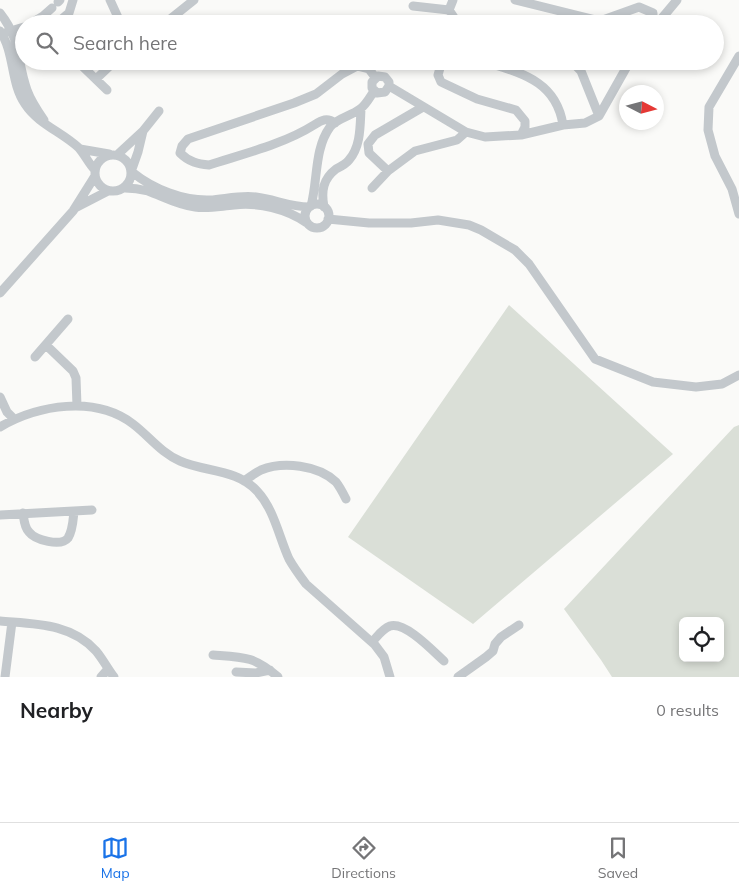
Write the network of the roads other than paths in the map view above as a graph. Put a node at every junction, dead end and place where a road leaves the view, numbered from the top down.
1 (73, 0) edge
2 (110, 0) edge
3 (194, 0) edge
4 (453, 0) edge
5 (515, 0) edge
6 (677, 0) edge
7 (57, 3) edge
8 (413, 6) dead end
9 (449, 10) junction
10 (0, 13) edge
11 (44, 15) edge
12 (67, 15) edge
13 (117, 15) edge
14 (175, 15) edge
15 (452, 15) edge
16 (576, 15) edge
17 (617, 15) edge
18 (653, 15) edge
19 (664, 15) edge
20 (12, 30) junction
21 (15, 30) edge
22 (1, 32) edge
23 (15, 34) edge
24 (15, 42) edge
25 (6, 44) junction
26 (739, 56) edge
27 (24, 70) edge
28 (85, 70) edge
29 (106, 70) edge
30 (350, 70) edge
31 (369, 70) edge
32 (439, 70) edge
33 (509, 70) edge
34 (579, 70) edge
35 (625, 70) edge
36 (375, 77) junction
37 (96, 80) junction
38 (389, 86) junction
39 (107, 90) dead end
40 (374, 91) junction
41 (423, 106) junction
42 (361, 109) junction
43 (159, 111) dead end
44 (599, 116) junction
45 (334, 123) junction
46 (563, 124) junction
47 (48, 125) junction
48 (144, 131) junction
49 (466, 132) junction
50 (520, 135) junction
51 (80, 149) junction
52 (114, 155) junction
53 (132, 170) junction
54 (388, 171) junction
55 (95, 173) junction
56 (125, 188) junction
57 (372, 188) dead end
58 (108, 191) junction
59 (310, 206) junction
60 (324, 207) junction
61 (73, 210) junction
62 (739, 214) edge
63 (328, 219) junction
64 (307, 223) junction
65 (0, 293) edge
66 (68, 319) dead end
67 (46, 345) junction
68 (35, 357) dead end
69 (739, 375) edge
70 (0, 398) edge
71 (77, 406) junction
72 (14, 419) junction
73 (0, 427) edge
74 (244, 480) junction
75 (346, 499) dead end
76 (92, 510) dead end
77 (74, 511) junction
78 (22, 513) junction
79 (0, 515) edge
80 (0, 621) edge
81 (12, 622) junction
82 (519, 625) dead end
83 (372, 642) junction
84 (213, 655) dead end
85 (243, 657) junction
86 (444, 661) dead end
87 (270, 670) junction
88 (111, 673) edge
89 (235, 674) edge
90 (4, 677) edge
91 (101, 677) edge
92 (278, 677) edge
93 (390, 677) edge
94 (458, 677) edge

1 - 12 street
2 - 13 street
3 - 14 street
4 - 9 street
5 - 16 street
6 - 19 street
7 - 11 street
8 - 9 street
9 - 15 street
10 - 20 street
17 - 18 street
20 - 21 street
20 - 22 street
20 - 23 street
22 - 25 street
24 - 25 street
25 - 47 street
26 - 62 street
27 - 47 street
28 - 37 street
29 - 37 street
30 - 45 street
31 - 36 street
32 - 50 street
33 - 46 street
34 - 44 street
35 - 44 street
36 - 38 street
36 - 40 street
37 - 39 street
38 - 40 street
38 - 41 street
40 - 42 street
41 - 49 street
41 - 54 street
42 - 45 street
42 - 60 street
43 - 48 street
44 - 46 street
45 - 59 street
46 - 50 street
47 - 51 street
48 - 52 street
48 - 53 street
49 - 50 street
49 - 54 street
51 - 52 street
51 - 55 street
52 - 53 street
52 - 55 street
53 - 56 street
53 - 59 street
54 - 57 street
55 - 58 street
55 - 61 street
56 - 58 street
56 - 64 street
58 - 61 street
59 - 60 street
59 - 64 street
60 - 63 street
61 - 65 street
63 - 64 street
63 - 69 street
66 - 67 street
67 - 68 street
67 - 71 street
70 - 72 street
71 - 72 street
71 - 74 street
72 - 73 street
74 - 75 street
74 - 83 street
76 - 77 street
77 - 78 street
77 - 78 street
78 - 79 street
80 - 81 street
81 - 88 street
81 - 90 street
82 - 94 street
83 - 86 street
83 - 93 street
84 - 85 street
85 - 87 street
85 - 89 street
87 - 89 street
87 - 92 street
88 - 91 street

